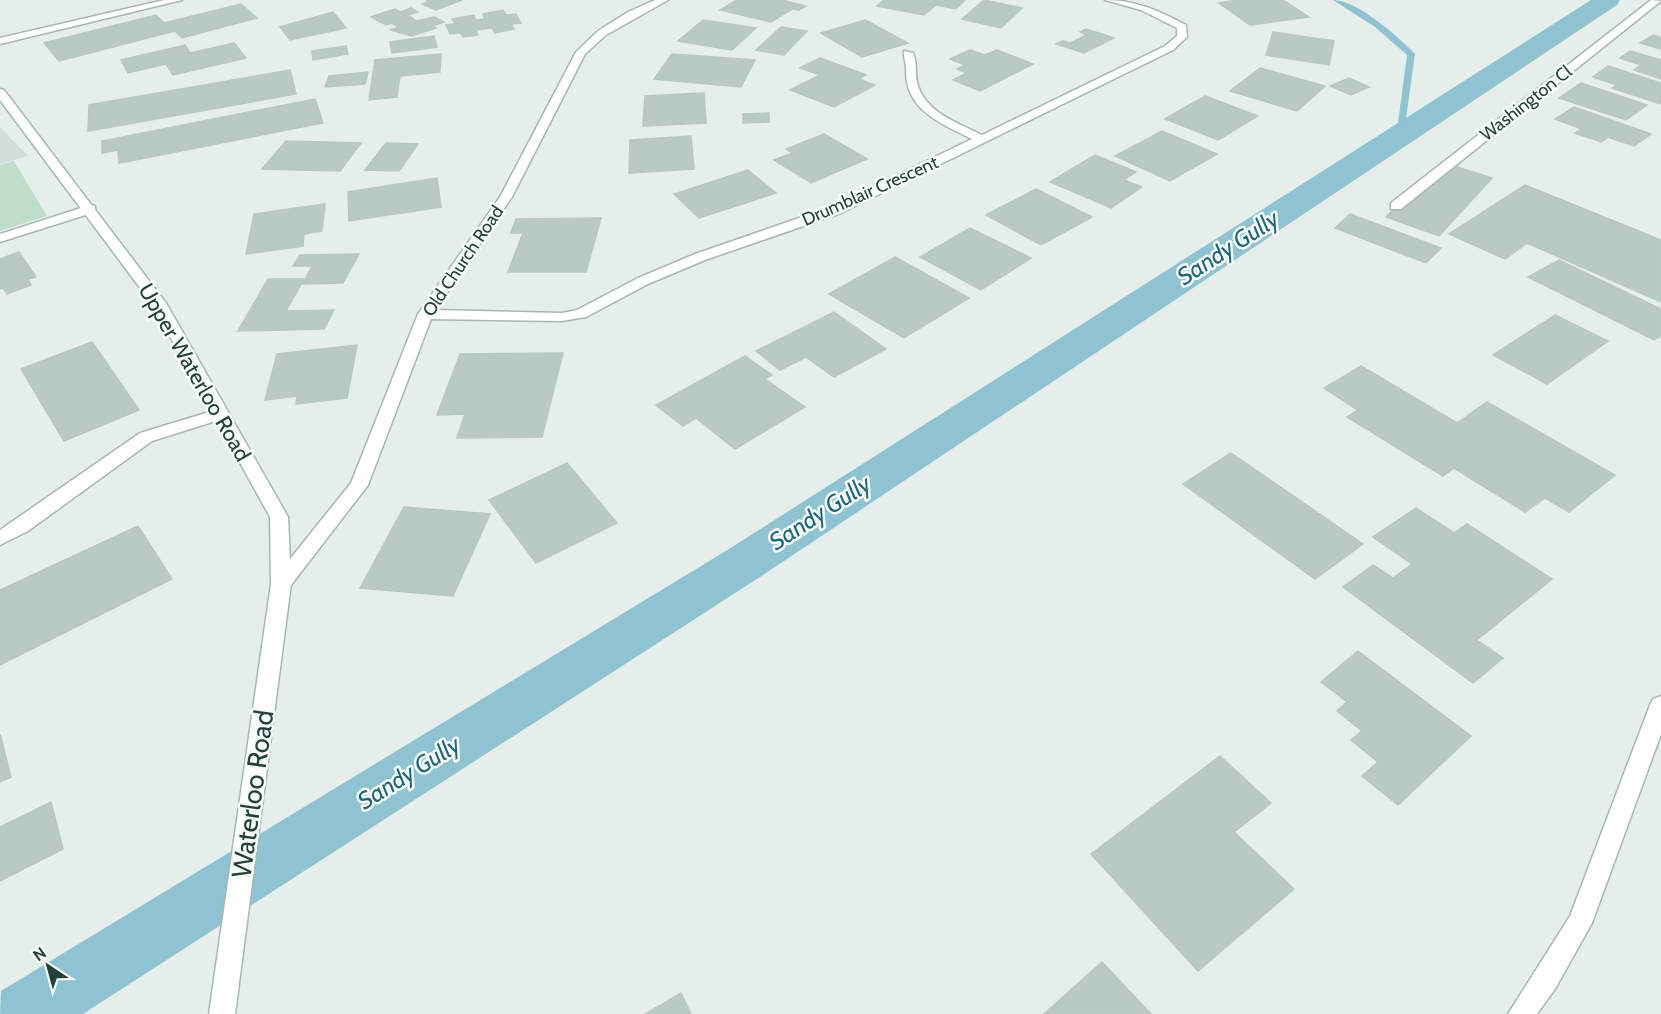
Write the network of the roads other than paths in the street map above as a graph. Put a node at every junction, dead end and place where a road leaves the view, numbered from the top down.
1 (177, 0) edge
2 (663, 0) edge
3 (1110, 0) edge
4 (1657, 0) edge
5 (0, 41) edge
6 (908, 53) dead end
7 (0, 92) edge
8 (984, 140) junction
9 (1396, 206) dead end
10 (90, 209) junction
11 (0, 238) edge
12 (424, 314) junction
13 (219, 414) junction
14 (0, 538) edge
15 (281, 584) junction
16 (1661, 705) edge
17 (223, 1009) edge
18 (1521, 1014) edge

1 - 5 street
2 - 12 street, Old Church Road
3 - 8 street, Drumblair Crescent
4 - 9 street, Washington Cl
6 - 8 street
7 - 10 street, Upper Waterloo Road
8 - 12 street, Drumblair Crescent
10 - 11 street
10 - 13 street, Upper Waterloo Road
12 - 15 street, Old Church Road
13 - 14 street
13 - 15 street, Upper Waterloo Road
15 - 17 street, Waterloo Road
16 - 18 street

